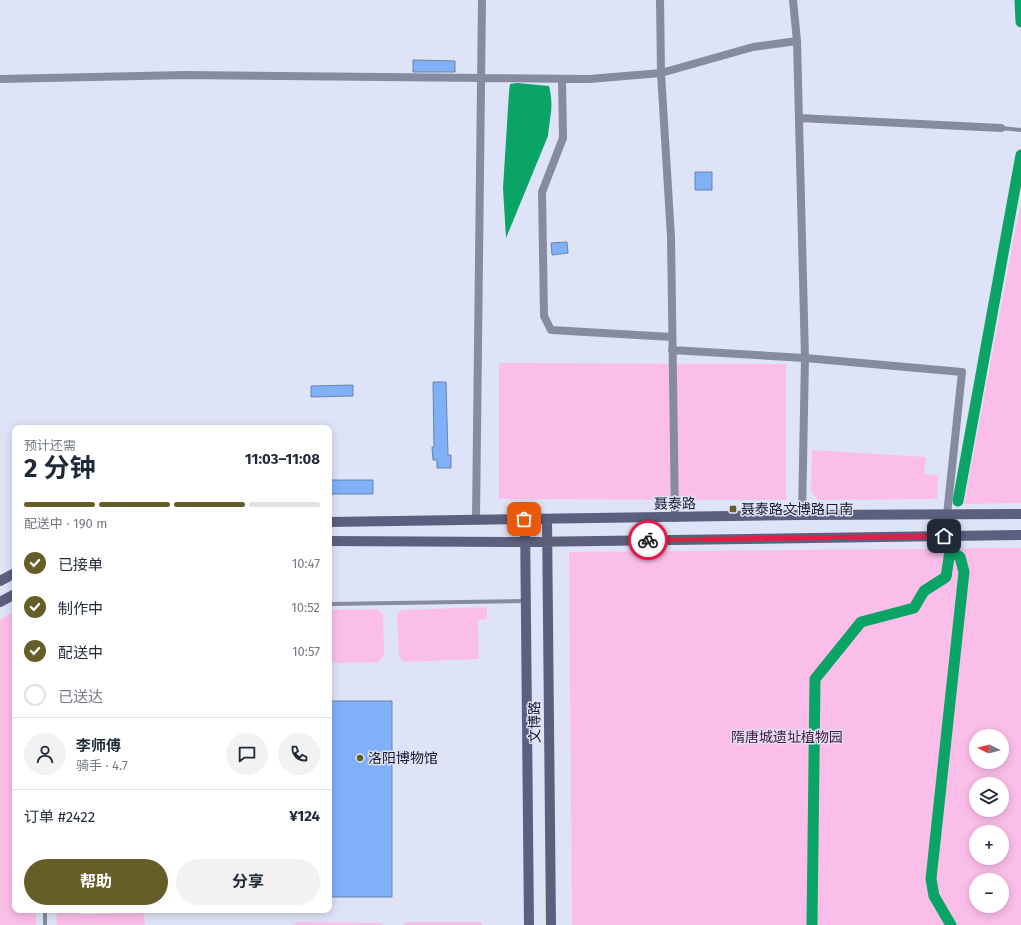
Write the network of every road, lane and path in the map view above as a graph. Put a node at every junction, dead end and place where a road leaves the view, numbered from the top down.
1 (482, 0) edge
2 (660, 0) edge
3 (793, 0) edge
4 (798, 40) junction
5 (661, 73) junction
6 (0, 79) edge
7 (481, 79) junction
8 (562, 79) junction
9 (799, 118) junction
10 (1001, 128) joint
11 (1021, 130) edge
12 (672, 337) junction
13 (672, 350) junction
14 (805, 358) junction
15 (1021, 514) edge
16 (802, 515) junction
17 (946, 515) junction
18 (674, 518) junction
19 (476, 519) junction
20 (524, 519) junction
21 (547, 519) junction
22 (332, 522) edge
23 (1021, 535) edge
24 (332, 541) edge
25 (525, 542) junction
26 (547, 542) junction
27 (12, 575) edge
28 (0, 581) edge
29 (12, 596) edge
30 (525, 601) junction
31 (0, 602) edge
32 (332, 604) edge
33 (45, 913) edge
34 (45, 925) edge
35 (529, 925) edge
36 (551, 925) edge

1 - 7 street
2 - 5 street
3 - 4 street
4 - 5 street
4 - 9 street
5 - 8 street
5 - 12 street
6 - 7 street
7 - 8 street
7 - 19 street
8 - 12 street
9 - 10 street
9 - 14 street
10 - 11 lane
12 - 13 street
13 - 14 street
13 - 18 street
14 - 16 street
14 - 17 street
15 - 17 main road, 聂泰路
16 - 17 main road, 聂泰路
16 - 18 main road, 聂泰路
18 - 21 main road, 聂泰路
19 - 20 main road, 聂泰路
19 - 22 main road, 聂泰路
20 - 21 main road, 聂泰路
20 - 25 main road, 文博路
21 - 26 main road, 文博路
23 - 26 main road
24 - 25 main road
25 - 26 main road
25 - 30 main road, 文博路
26 - 36 main road, 文博路
27 - 28 main road
29 - 31 main road
30 - 32 lane
30 - 35 main road, 文博路
33 - 34 lane

